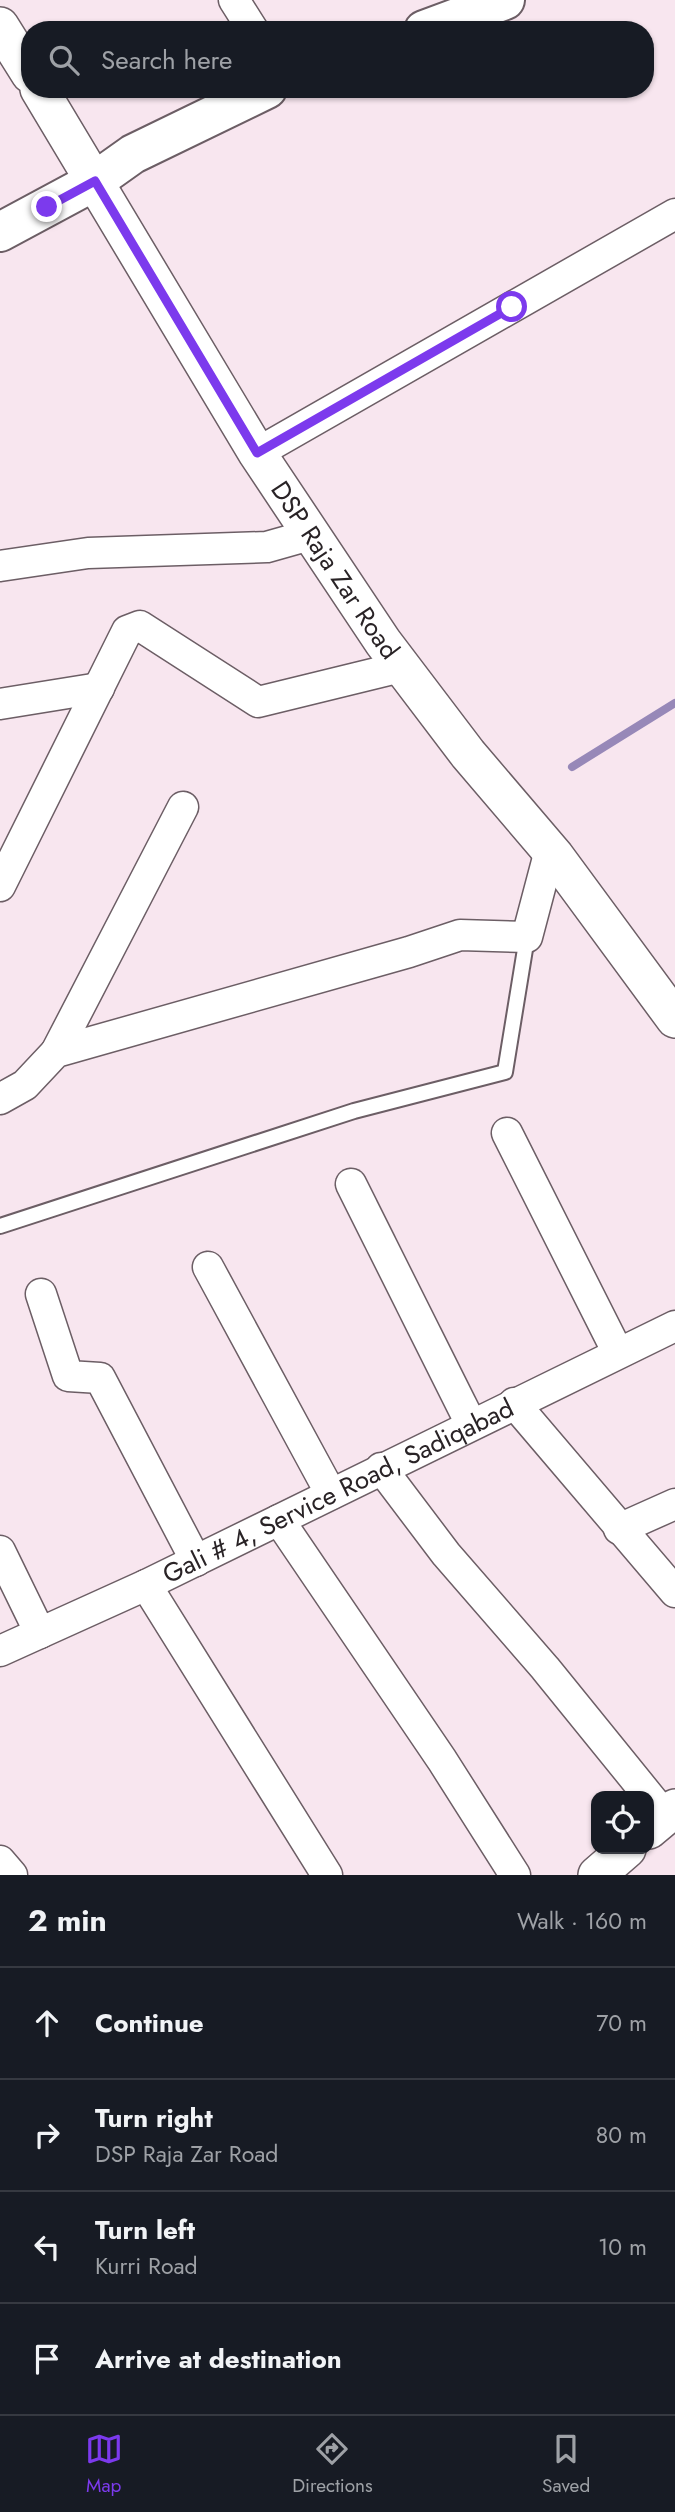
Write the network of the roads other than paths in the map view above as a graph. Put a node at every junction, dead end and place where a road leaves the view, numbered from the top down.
1 (234, 0) edge
2 (505, 0) edge
3 (247, 21) edge
4 (448, 21) edge
5 (0, 26) edge
6 (21, 60) edge
7 (44, 98) edge
8 (248, 98) edge
9 (95, 181) junction
10 (675, 214) edge
11 (0, 232) edge
12 (257, 453) junction
13 (313, 534) junction
14 (0, 566) edge
15 (401, 667) junction
16 (99, 688) junction
17 (0, 704) edge
18 (183, 807) dead end
19 (550, 850) junction
20 (0, 886) edge
21 (527, 937) junction
22 (672, 1010) edge
23 (56, 1052) junction
24 (0, 1099) edge
25 (507, 1133) dead end
26 (351, 1184) dead end
27 (0, 1226) edge
28 (208, 1267) dead end
29 (41, 1294) dead end
30 (675, 1326) edge
31 (618, 1353) junction
32 (514, 1403) junction
33 (471, 1424) junction
34 (381, 1468) junction
35 (331, 1494) junction
36 (675, 1504) edge
37 (279, 1520) junction
38 (619, 1529) junction
39 (0, 1550) edge
40 (196, 1561) junction
41 (146, 1585) junction
42 (675, 1592) edge
43 (40, 1633) junction
44 (0, 1651) edge
45 (663, 1818) edge
46 (0, 1861) edge
47 (12, 1875) edge
48 (327, 1875) edge
49 (515, 1875) edge

1 - 3 street
2 - 4 main road
5 - 6 street
7 - 9 street, DSP Raja Zar Road
8 - 9 main road
9 - 11 main road
9 - 12 street, DSP Raja Zar Road
10 - 12 street
12 - 13 street, DSP Raja Zar Road
13 - 14 street
13 - 15 street, DSP Raja Zar Road
15 - 16 street
15 - 19 street, DSP Raja Zar Road
16 - 17 street
16 - 20 street
18 - 23 street
19 - 21 street
19 - 22 street, DSP Raja Zar Road
21 - 23 street
21 - 27 lane
23 - 24 street
25 - 31 street
26 - 33 street
28 - 35 street
29 - 40 street
30 - 31 street, Gali # 4, Service Road, Sadiqabad
31 - 32 street, Gali # 4, Service Road, Sadiqabad
32 - 33 street, Gali # 4, Service Road, Sadiqabad
32 - 38 street
33 - 34 street, Gali # 4, Service Road, Sadiqabad
34 - 35 street, Gali # 4, Service Road, Sadiqabad
34 - 45 street
35 - 37 street, Gali # 4, Service Road, Sadiqabad
36 - 38 street
37 - 40 street, Gali # 4, Service Road, Sadiqabad
37 - 49 street
38 - 42 street
39 - 43 street
40 - 41 street, Gali # 4, Service Road, Sadiqabad
41 - 43 street, Gali # 4, Service Road, Sadiqabad
41 - 48 street
43 - 44 street, Gali # 4, Service Road, Sadiqabad
46 - 47 street

